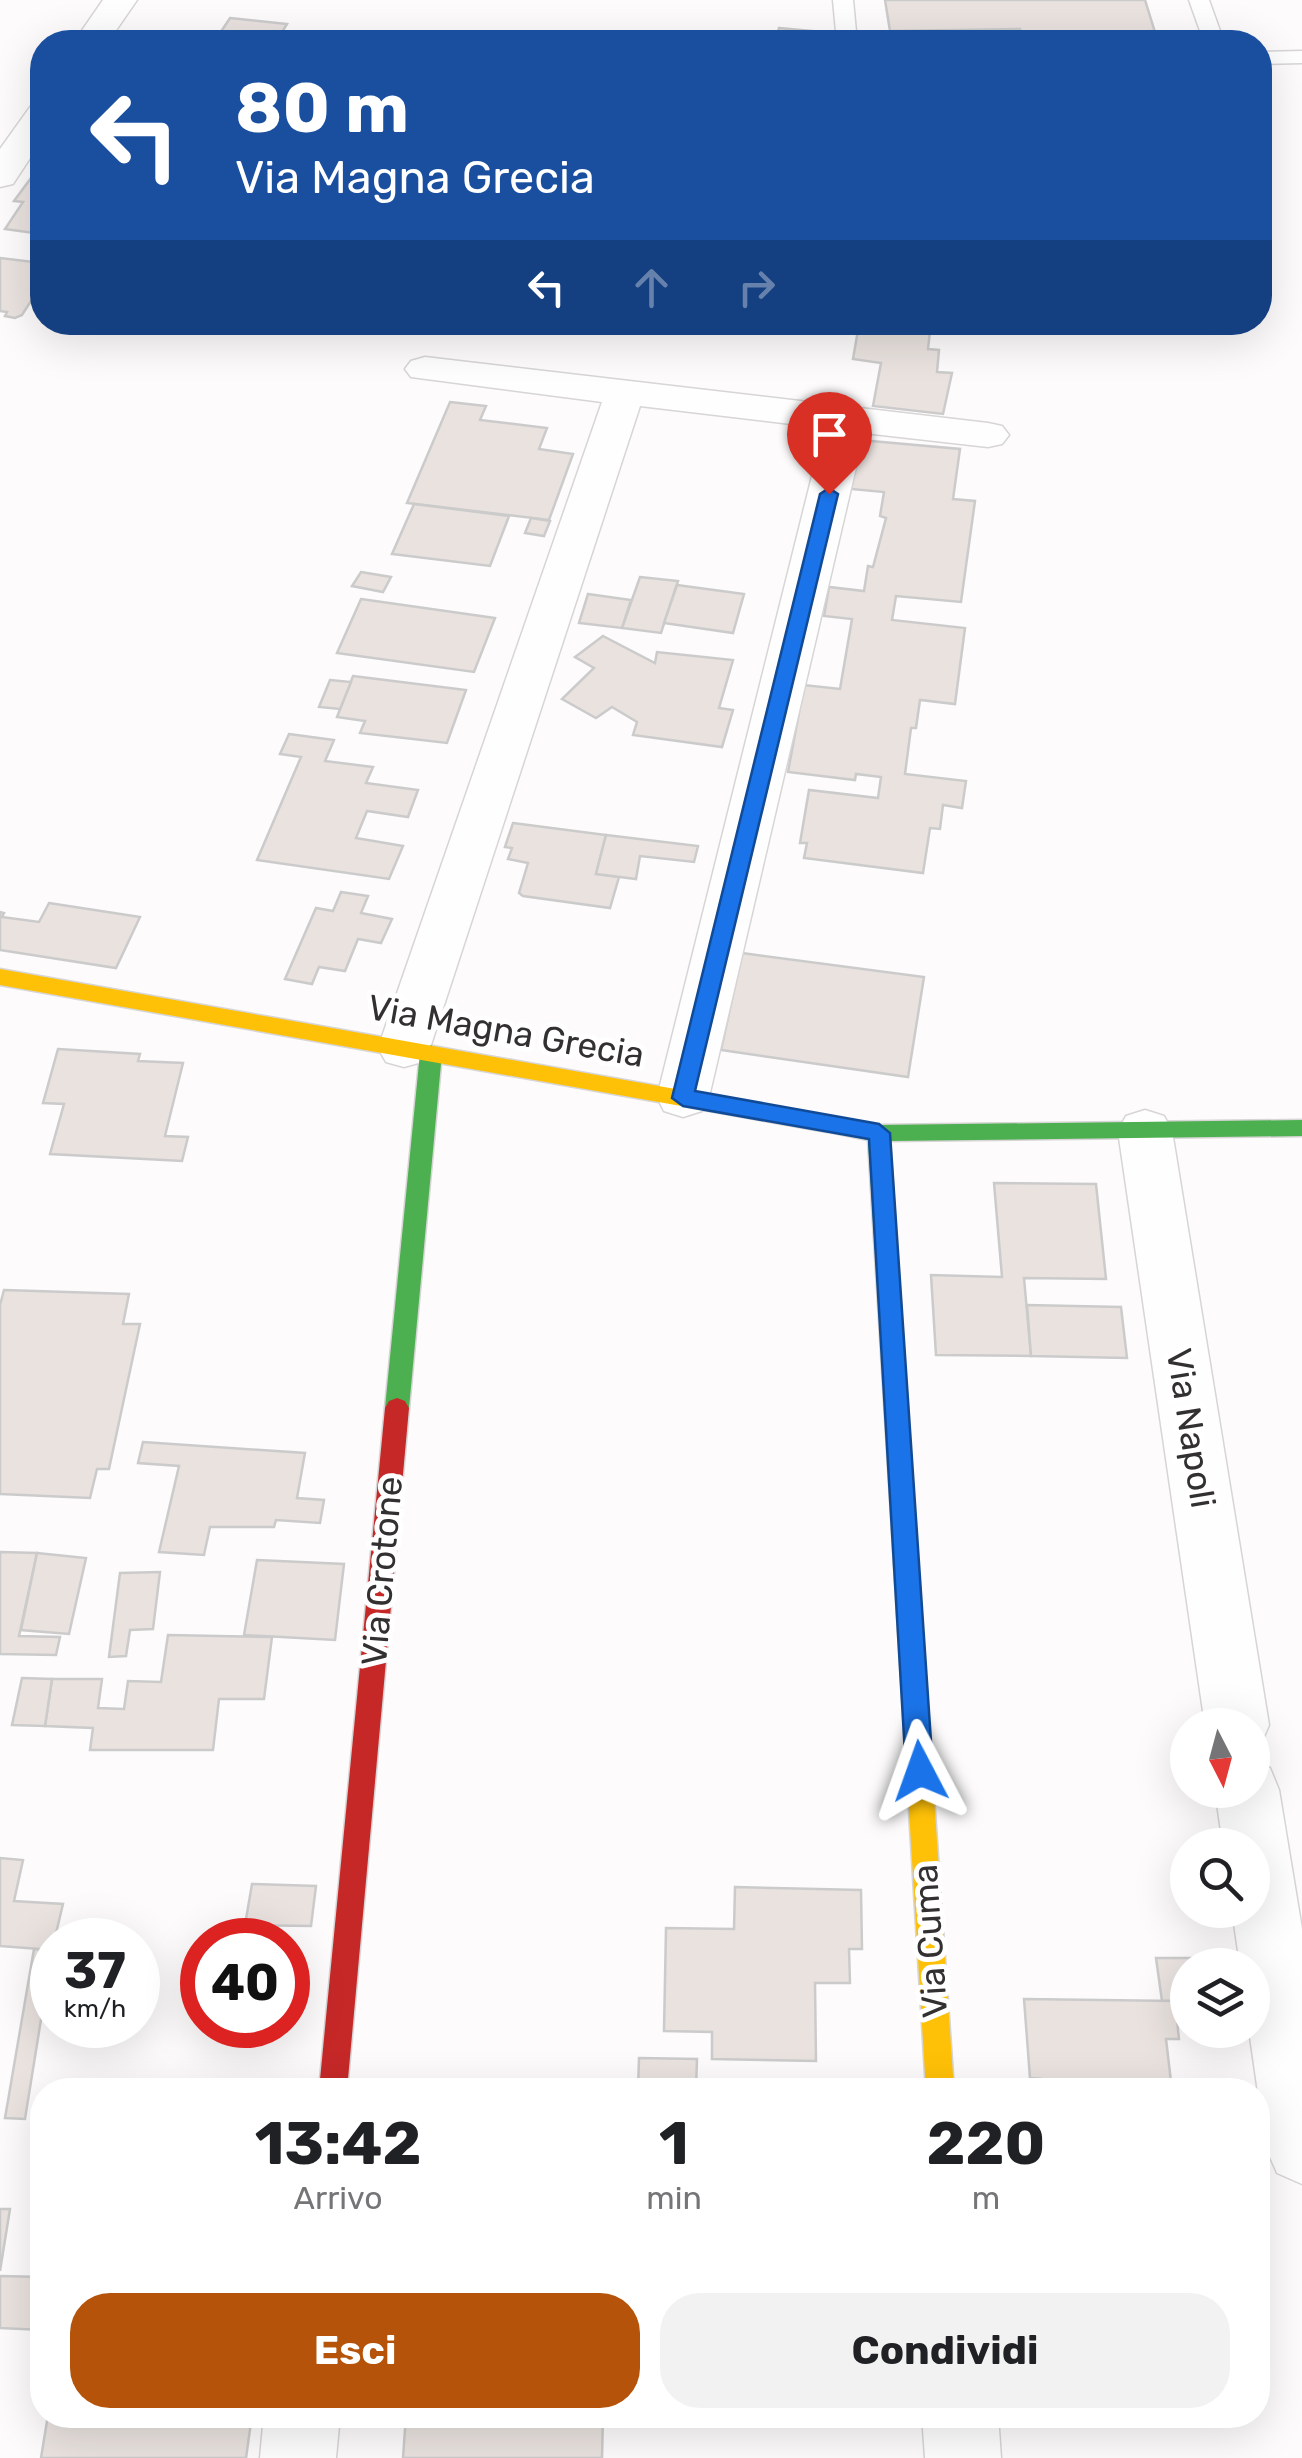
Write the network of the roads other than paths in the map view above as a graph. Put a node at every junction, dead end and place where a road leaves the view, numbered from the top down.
1 (120, 0) edge
2 (843, 0) edge
3 (1199, 0) edge
4 (99, 30) edge
5 (846, 30) edge
6 (1210, 30) edge
7 (1302, 57) edge
8 (1272, 58) edge
9 (30, 132) edge
10 (0, 176) edge
11 (425, 369) dead end
12 (625, 392) junction
13 (847, 418) junction
14 (988, 434) dead end
15 (2, 984) edge
16 (418, 1050) junction
17 (683, 1098) junction
18 (1302, 1128) edge
19 (1145, 1131) junction
20 (879, 1133) junction
21 (1234, 1708) edge
22 (1250, 1808) edge
23 (333, 2078) edge
24 (939, 2078) edge
25 (1302, 2148) edge
26 (301, 2428) edge
27 (961, 2428) edge
28 (298, 2458) edge
29 (963, 2458) edge

1 - 4 street
2 - 5 lane
3 - 6 lane
7 - 8 lane
9 - 10 street
11 - 12 street
12 - 13 street
12 - 16 street
13 - 14 street
13 - 17 street
15 - 16 street, Via Magna Grecia
16 - 17 street, Via Magna Grecia
16 - 23 street, Via Crotone
17 - 20 street, Via Magna Grecia
18 - 19 street, Via Magna Grecia
19 - 20 street, Via Magna Grecia
19 - 21 street, Via Napoli
20 - 24 street, Via Cuma
22 - 25 street
26 - 28 street
27 - 29 street

